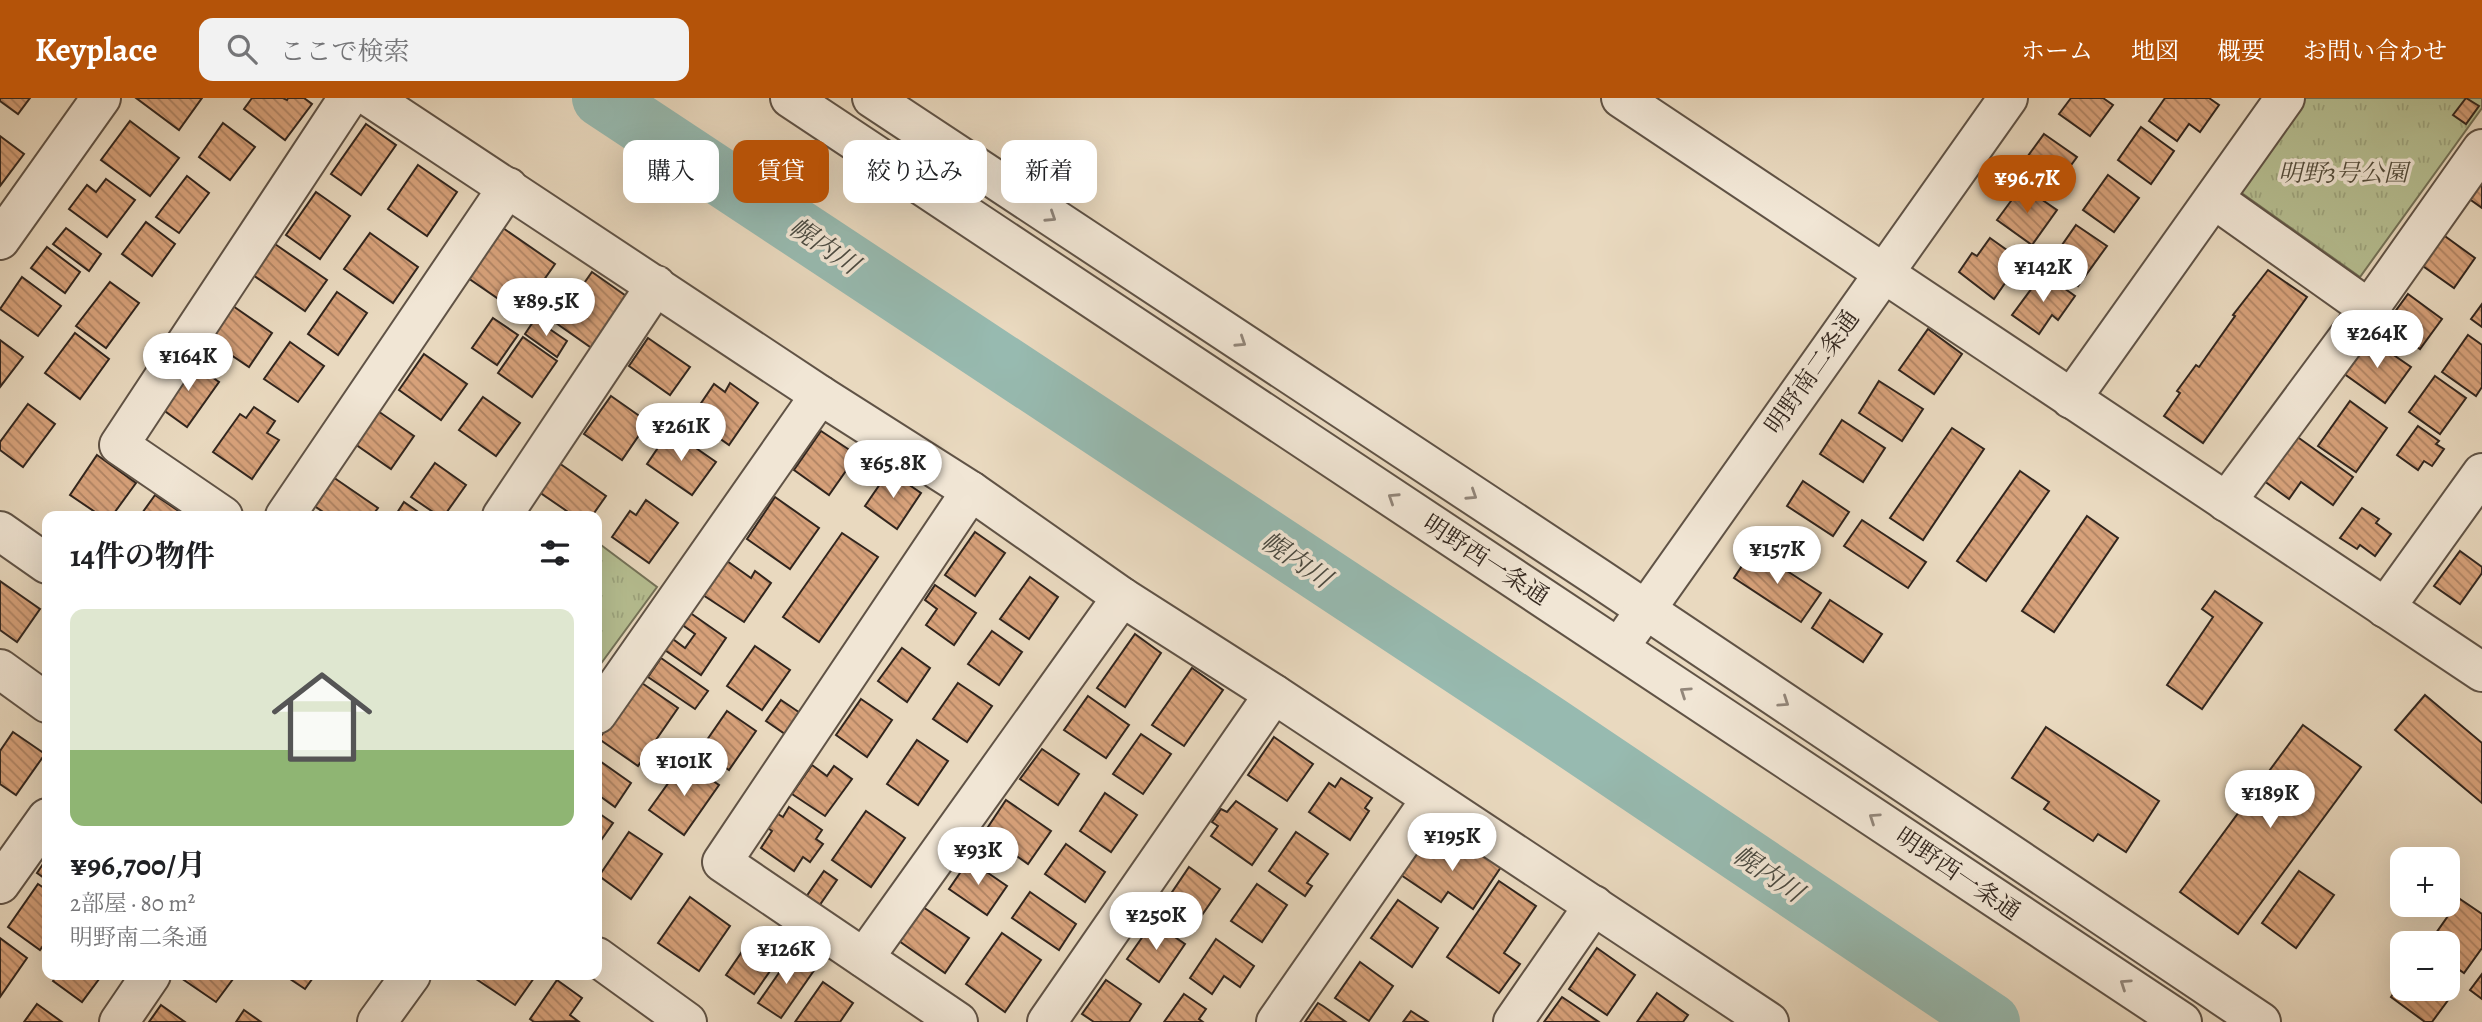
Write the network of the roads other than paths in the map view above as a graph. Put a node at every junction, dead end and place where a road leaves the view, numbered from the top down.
1 (101, 98) edge
2 (348, 98) edge
3 (371, 98) edge
4 (790, 98) edge
5 (872, 98) edge
6 (2008, 98) edge
7 (2285, 98) edge
8 (1625, 99) edge
9 (2482, 149) edge
10 (508, 187) junction
11 (2214, 200) junction
12 (0, 240) edge
13 (1883, 272) junction
14 (656, 285) junction
15 (2369, 309) junction
16 (820, 395) junction
17 (2071, 398) junction
18 (2482, 473) edge
19 (971, 491) junction
20 (2227, 502) junction
21 (216, 511) edge
22 (288, 511) edge
23 (505, 511) edge
24 (0, 531) edge
25 (42, 560) edge
26 (1122, 597) junction
27 (2385, 608) junction
28 (1645, 610) junction
29 (1618, 648) junction
30 (0, 668) edge
31 (2482, 672) edge
32 (1274, 694) junction
33 (42, 699) edge
34 (602, 707) edge
35 (1431, 799) junction
36 (42, 825) edge
37 (0, 884) edge
38 (1594, 905) junction
39 (864, 958) junction
40 (602, 961) edge
41 (148, 980) edge
42 (407, 980) edge
43 (1758, 1019) edge
44 (119, 1022) edge
45 (377, 1022) edge
46 (688, 1022) edge
47 (958, 1022) edge
48 (1047, 1022) edge
49 (1276, 1022) edge
50 (1513, 1022) edge
51 (2182, 1022) edge
52 (2261, 1022) edge

1 - 12 street
2 - 21 street
3 - 10 street
29 -> 4 street, 明野西一条通
5 -> 28 street, 明野西一条通
6 - 13 street, 明野南二条通
7 - 11 street
8 - 13 street
9 - 15 street
10 - 14 street
10 - 22 street
11 - 15 street
11 - 17 street
13 - 17 street
13 - 28 street, 明野南二条通
14 - 16 street
14 - 23 street
15 - 20 street
16 - 19 street
16 - 34 street
17 - 20 street
18 - 27 street
19 - 26 street
19 - 39 street
20 - 27 street
24 - 25 street
26 - 32 street
26 - 39 street
27 - 31 street
28 - 29 street, 明野南二条通
28 -> 52 street, 明野西一条通
51 -> 29 street, 明野西一条通
30 - 33 street
32 - 35 street
32 - 48 street
35 - 38 street
35 - 49 street
36 - 37 street
38 - 43 street
38 - 50 street
39 - 47 street
40 - 46 street
41 - 44 street
42 - 45 street

